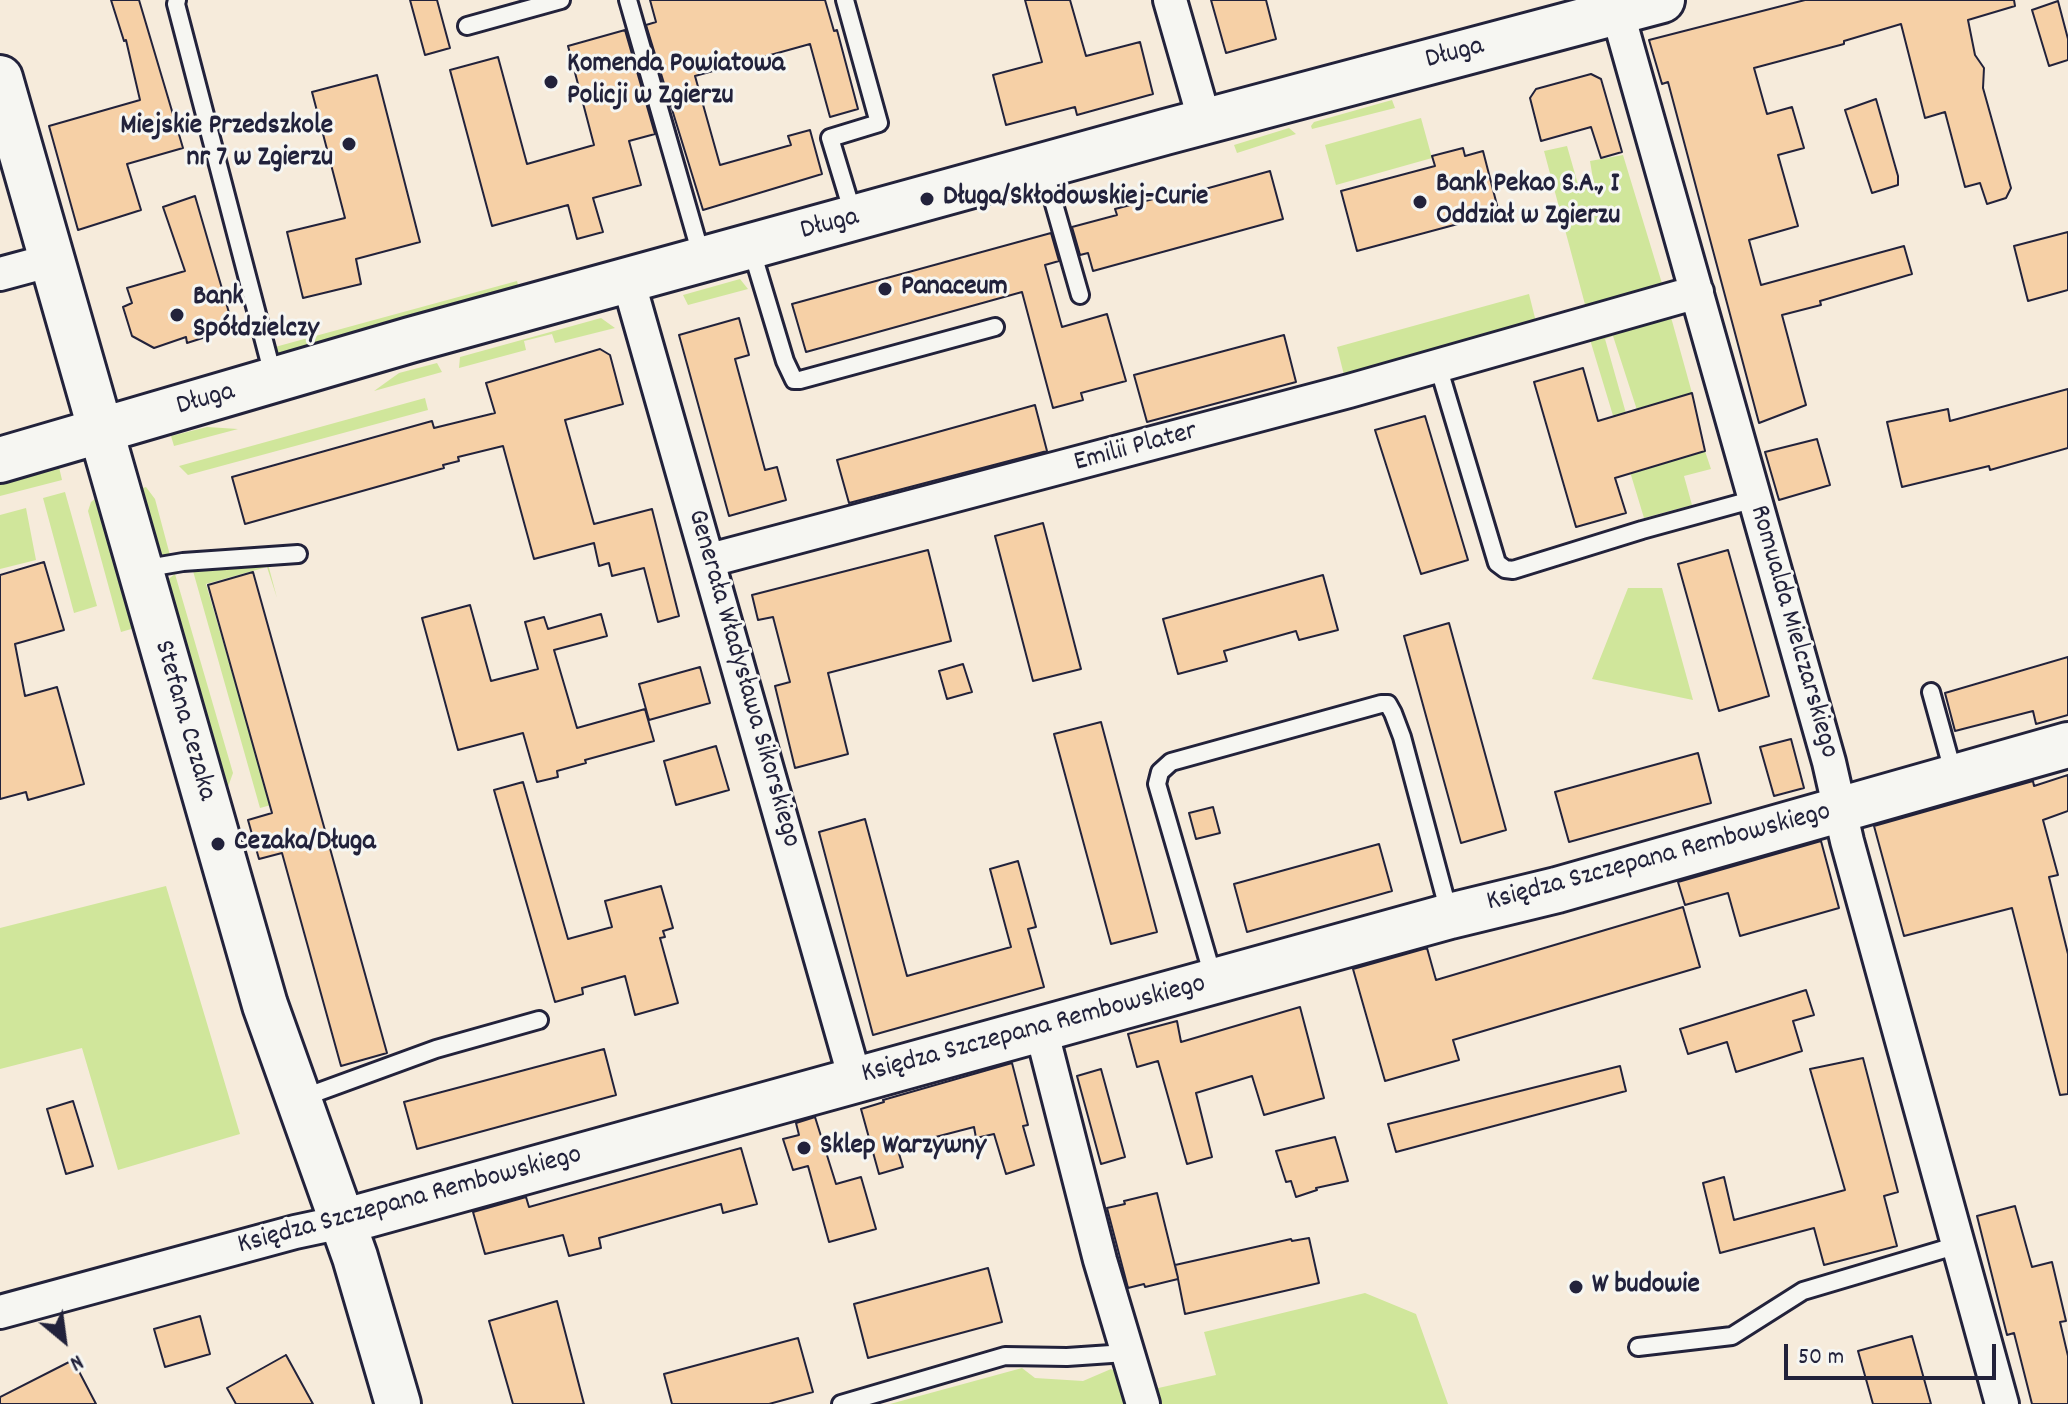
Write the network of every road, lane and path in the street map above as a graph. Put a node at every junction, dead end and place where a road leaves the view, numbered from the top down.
1 (177, 0) edge
2 (561, 0) edge
3 (628, 0) edge
4 (845, 0) edge
5 (1170, 0) edge
6 (1662, 0) edge
7 (1615, 6) edge
8 (467, 26) dead end
9 (0, 78) edge
10 (1205, 122) junction
11 (1043, 167) junction
12 (854, 219) junction
13 (751, 247) junction
14 (52, 260) junction
15 (702, 260) junction
16 (0, 274) edge
17 (628, 280) junction
18 (1697, 292) junction
19 (1080, 295) dead end
20 (995, 327) dead end
21 (1438, 366) junction
22 (275, 381) junction
23 (100, 432) junction
24 (0, 460) edge
25 (1755, 499) junction
26 (298, 554) dead end
27 (710, 560) junction
28 (140, 569) junction
29 (1931, 692) dead end
30 (2068, 745) edge
31 (1954, 776) junction
32 (1840, 809) junction
33 (1450, 916) junction
34 (1215, 982) junction
35 (539, 1020) dead end
36 (1041, 1029) junction
37 (855, 1079) junction
38 (299, 1100) junction
39 (342, 1222) junction
40 (1958, 1245) junction
41 (0, 1312) edge
42 (1638, 1347) dead end
43 (1126, 1353) junction
44 (398, 1404) edge
45 (841, 1404) edge
46 (1143, 1404) edge
47 (2002, 1404) edge

1 - 22 lane
2 - 8 lane
3 - 15 lane
4 - 12 lane
5 - 10 street
6 - 7 street, Długa
7 - 10 street, Długa
7 - 18 street, Romualda Mielczarskiego
9 - 14 street, Stefana Cezaka
10 - 11 street, Długa
11 - 12 street, Długa
11 - 19 lane
12 - 13 street, Długa
13 - 15 street, Długa
13 - 20 lane
14 - 16 street
14 - 23 street, Stefana Cezaka
15 - 17 street, Długa
17 - 22 street, Długa
17 - 27 street, Generała Władysława Sikorskiego
18 - 21 street, Emilii Plater
18 - 25 street, Romualda Mielczarskiego
21 - 25 lane
21 - 27 street, Emilii Plater
22 - 23 street, Długa
23 - 24 street, Długa
23 - 28 street, Stefana Cezaka
25 - 32 street, Romualda Mielczarskiego
26 - 28 lane
27 - 37 street, Generała Władysława Sikorskiego
28 - 38 street, Stefana Cezaka
29 - 31 lane
30 - 31 street, Księdza Szczepana Rembowskiego
31 - 32 street, Księdza Szczepana Rembowskiego
32 - 33 street, Księdza Szczepana Rembowskiego
32 - 40 street, Romualda Mielczarskiego
33 - 34 street, Księdza Szczepana Rembowskiego
33 - 34 lane
34 - 36 street, Księdza Szczepana Rembowskiego
35 - 38 lane
36 - 37 street, Księdza Szczepana Rembowskiego
36 - 43 street
37 - 39 street, Księdza Szczepana Rembowskiego
38 - 39 street, Stefana Cezaka
39 - 41 street, Księdza Szczepana Rembowskiego
39 - 44 street, Stefana Cezaka
40 - 42 lane
40 - 47 street, Romualda Mielczarskiego
43 - 45 lane
43 - 46 street

